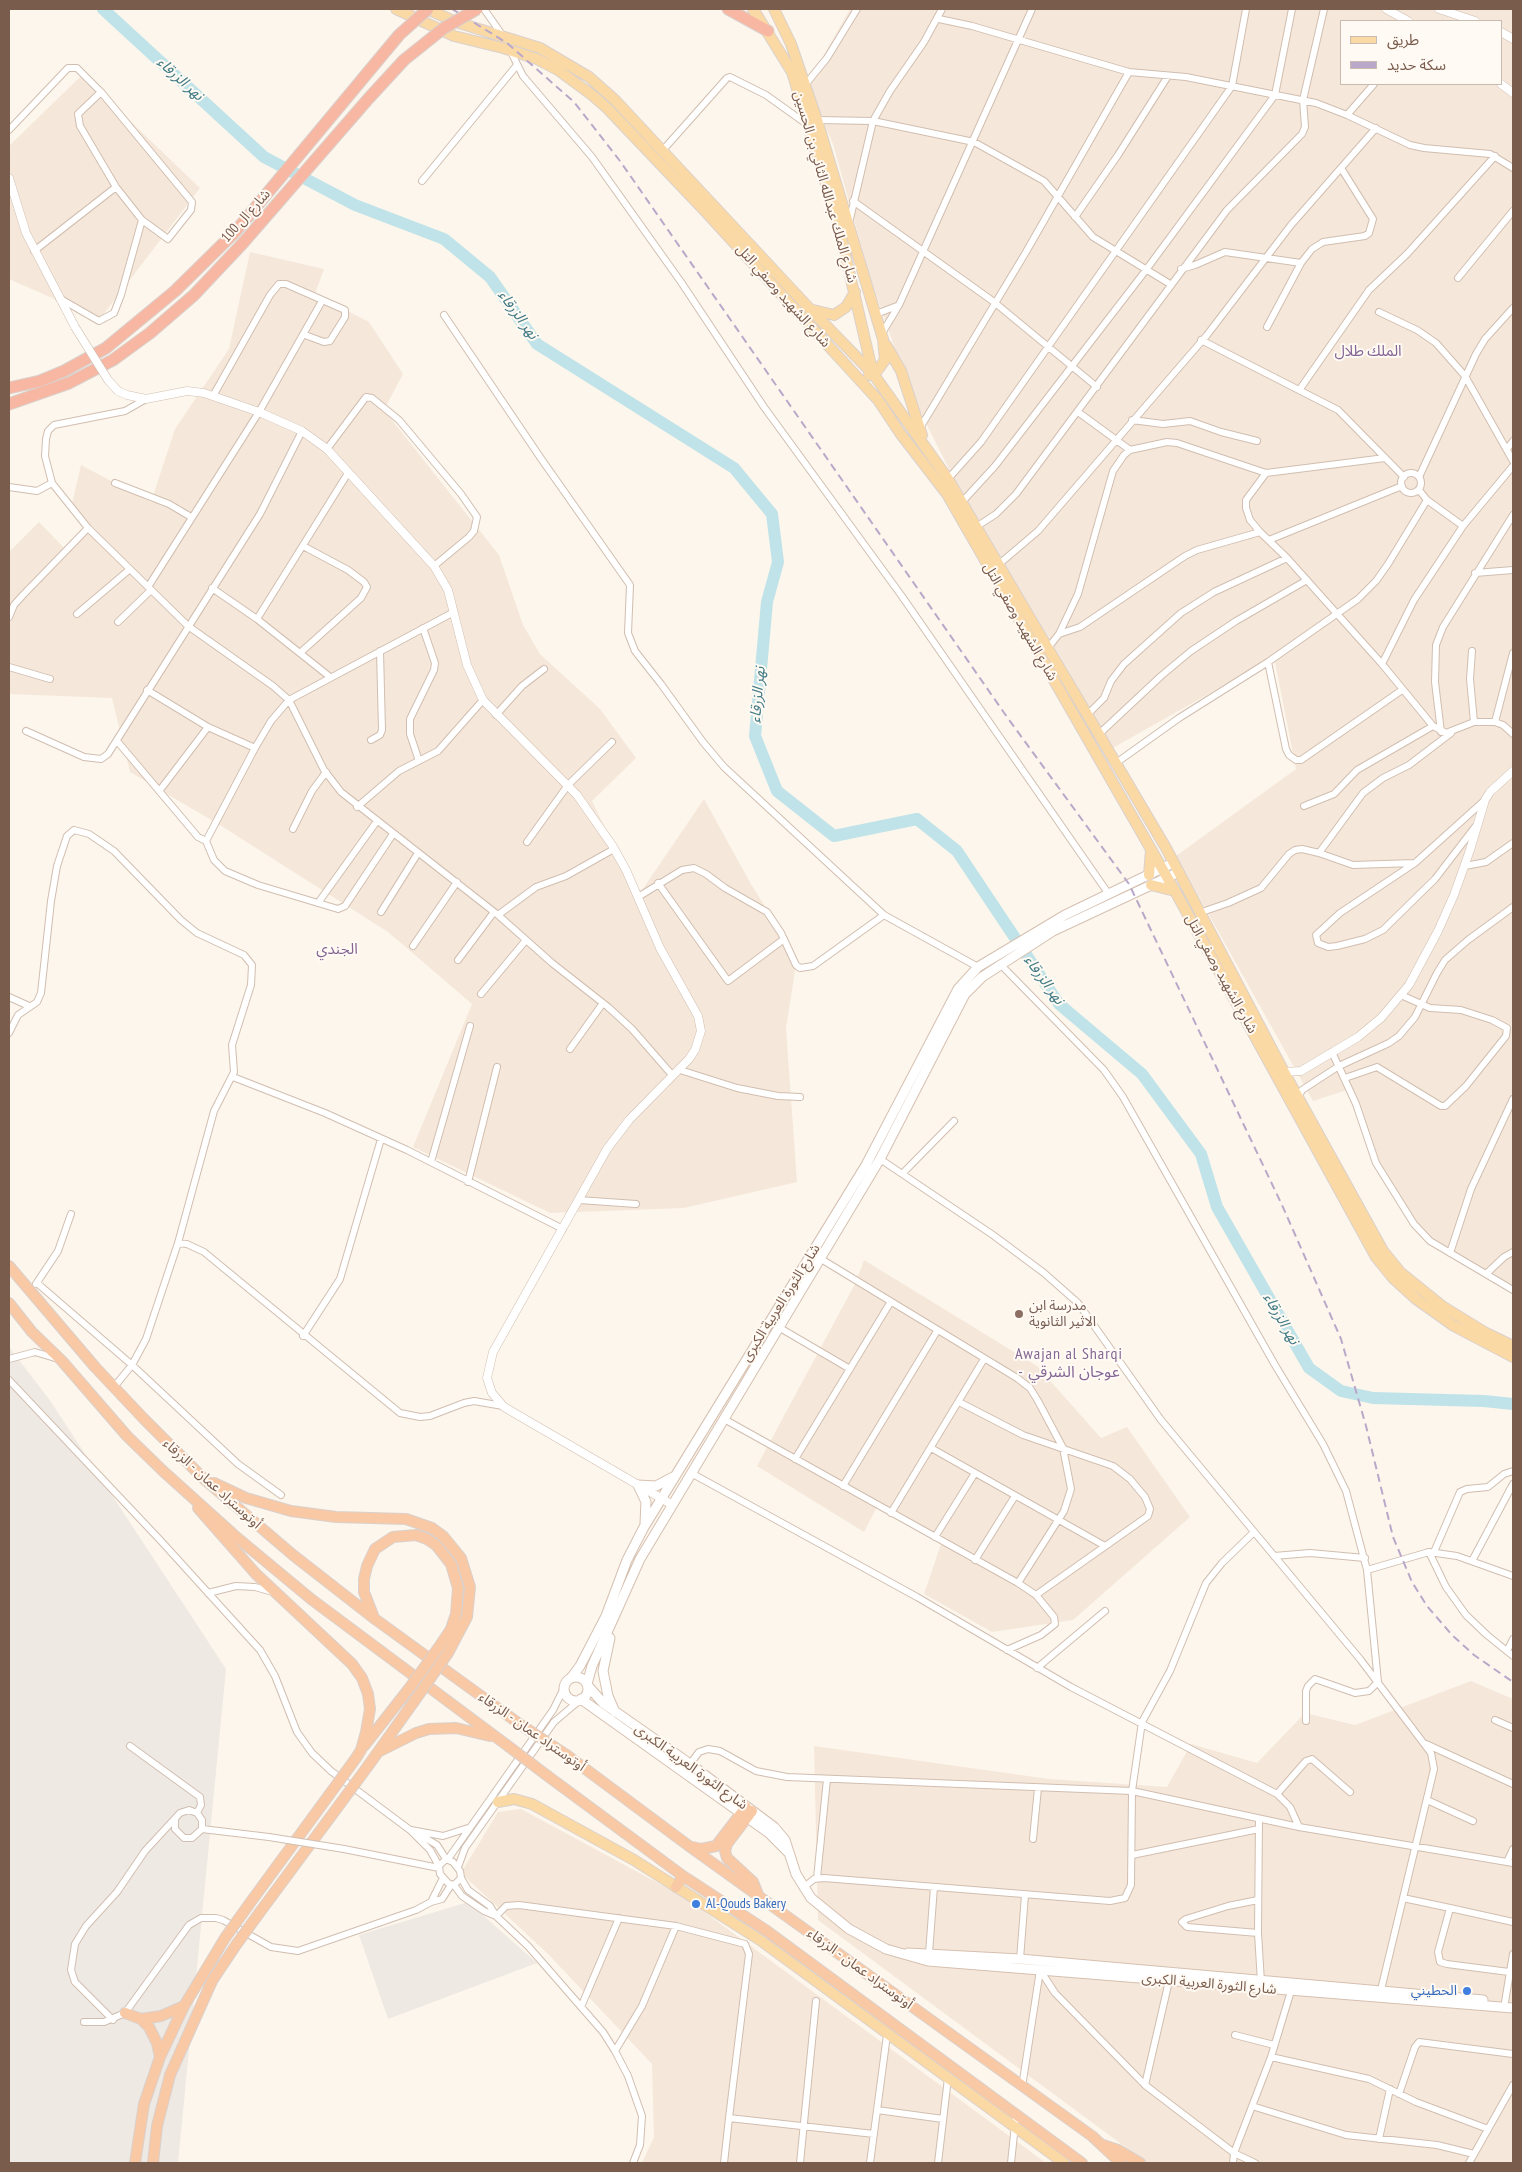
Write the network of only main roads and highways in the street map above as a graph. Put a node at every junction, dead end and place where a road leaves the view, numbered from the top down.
1 (396, 9) edge
2 (428, 9) edge
3 (478, 9) edge
4 (728, 9) edge
5 (753, 9) edge
6 (774, 9) edge
7 (768, 31) junction
8 (813, 123) junction
9 (855, 292) junction
10 (808, 308) junction
11 (882, 337) junction
12 (855, 374) junction
13 (874, 375) junction
14 (9, 388) edge
15 (878, 400) junction
16 (9, 404) edge
17 (925, 443) junction
18 (1151, 849) junction
19 (1173, 863) junction
20 (1179, 872) junction
21 (1165, 873) junction
22 (1150, 880) junction
23 (1175, 891) junction
24 (1035, 938) junction
25 (1015, 950) junction
26 (9, 1266) edge
27 (9, 1303) edge
28 (1513, 1346) edge
29 (1513, 1357) edge
30 (677, 1474) junction
31 (204, 1478) junction
32 (189, 1495) junction
33 (644, 1528) junction
34 (374, 1619) junction
35 (614, 1620) junction
36 (571, 1678) junction
37 (587, 1685) junction
38 (581, 1700) junction
39 (615, 1712) junction
40 (494, 1736) junction
41 (378, 1752) junction
42 (359, 1754) junction
43 (498, 1802) road end
44 (746, 1812) junction
45 (689, 1846) junction
46 (683, 1876) junction
47 (676, 1887) junction
48 (759, 1897) junction
49 (906, 1954) junction
50 (1379, 1995) junction
51 (920, 2000) dead end
52 (1509, 2002) edge
53 (184, 2006) junction
54 (1513, 2008) edge
55 (914, 2009) junction
56 (125, 2013) road end
57 (141, 2019) junction
58 (160, 2057) junction
59 (1016, 2121) junction
60 (1102, 2145) junction
61 (135, 2163) edge
62 (153, 2163) edge
63 (1064, 2163) edge
64 (1082, 2163) edge
65 (1121, 2163) edge
66 (1140, 2163) edge

1 - 12 main road, شارع الشهيد وصفي التل
2 - 10 main road, شارع الشهيد وصفي التل
2 - 14 highway, شارع ال 100, bridge
3 - 16 highway, شارع ال 100, bridge
4 - 7 highway
5 - 7 main road, شارع الملك عبدالله الثاني بن الحسين
6 - 8 main road, شارع الملك عبدالله الثاني بن الحسين
7 - 8 main road, شارع الملك عبدالله الثاني بن الحسين
8 - 9 main road, شارع الملك عبدالله الثاني بن الحسين
8 - 11 main road, شارع الملك عبدالله الثاني بن الحسين
9 - 10 main road
9 - 13 main road, شارع الملك عبدالله الثاني بن الحسين
10 - 13 main road, شارع الشهيد وصفي التل
11 - 13 main road, شارع الملك عبدالله الثاني بن الحسين
11 - 17 main road
12 - 13 main road
12 - 15 main road, شارع الشهيد وصفي التل
13 - 15 main road, شارع الملك عبدالله الثاني بن الحسين
13 - 17 main road, شارع الشهيد وصفي التل
15 - 18 main road, شارع الشهيد وصفي التل
17 - 19 main road, شارع الشهيد وصفي التل
18 - 21 main road, شارع الشهيد وصفي التل
18 - 22 main road
19 - 20 main road, شارع الشهيد وصفي التل
19 - 21 main road
20 - 21 main road
20 - 28 main road, شارع الشهيد وصفي التل
21 - 22 main road
21 - 23 main road, شارع الشهيد وصفي التل
22 - 23 main road
22 - 24 main road
22 - 24 main road
23 - 29 main road, شارع الشهيد وصفي التل
24 - 25 main road
25 - 30 main road, شارع الثورة العربية الكبرى
25 - 35 main road, شارع الثورة العربية الكبرى
26 - 31 highway, أوتوستراد عمان - الزرقاء
27 - 32 highway, أوتوستراد عمان - الزرقاء
30 - 33 main road, شارع الثورة العربية الكبرى
30 - 33 main road
31 - 34 highway, أوتوستراد عمان - الزرقاء
31 - 41 highway, bridge
32 - 40 highway, أوتوستراد عمان - الزرقاء
32 - 42 highway
33 - 36 main road, شارع الثورة العربية الكبرى
34 - 42 highway, bridge
34 - 45 highway, أوتوستراد عمان - الزرقاء, bridge
35 - 37 main road, شارع الثورة العربية الكبرى
35 - 39 main road
36 - 37 main road
36 - 38 main road
37 - 38 main road
37 - 39 main road, شارع الثورة العربية الكبرى
38 - 44 main road, شارع الثورة العربية الكبرى
39 - 44 main road, شارع الثورة العربية الكبرى
40 - 41 highway
40 - 46 highway, أوتوستراد عمان - الزرقاء, bridge
41 - 62 highway, bridge
42 - 53 highway, bridge
43 - 47 main road
44 - 45 highway
44 - 48 highway
44 - 49 main road, شارع الثورة العربية الكبرى
45 - 48 highway, أوتوستراد عمان - الزرقاء
46 - 47 highway
46 - 59 highway, أوتوستراد عمان - الزرقاء
47 - 59 main road
48 - 55 highway, أوتوستراد عمان - الزرقاء
49 - 50 main road, شارع الثورة العربية الكبرى
49 - 50 main road, شارع الثورة العربية الكبرى
50 - 52 main road, شارع الثورة العربية الكبرى
50 - 54 main road, شارع الثورة العربية الكبرى
51 - 55 highway
53 - 57 highway
53 - 58 highway
55 - 60 highway, أوتوستراد عمان - الزرقاء
56 - 57 highway
57 - 58 highway
58 - 61 highway
59 - 63 main road
59 - 64 highway, أوتوستراد عمان - الزرقاء
60 - 65 highway, أوتوستراد عمان - الزرقاء
60 - 66 highway, أوتوستراد عمان - الزرقاء

